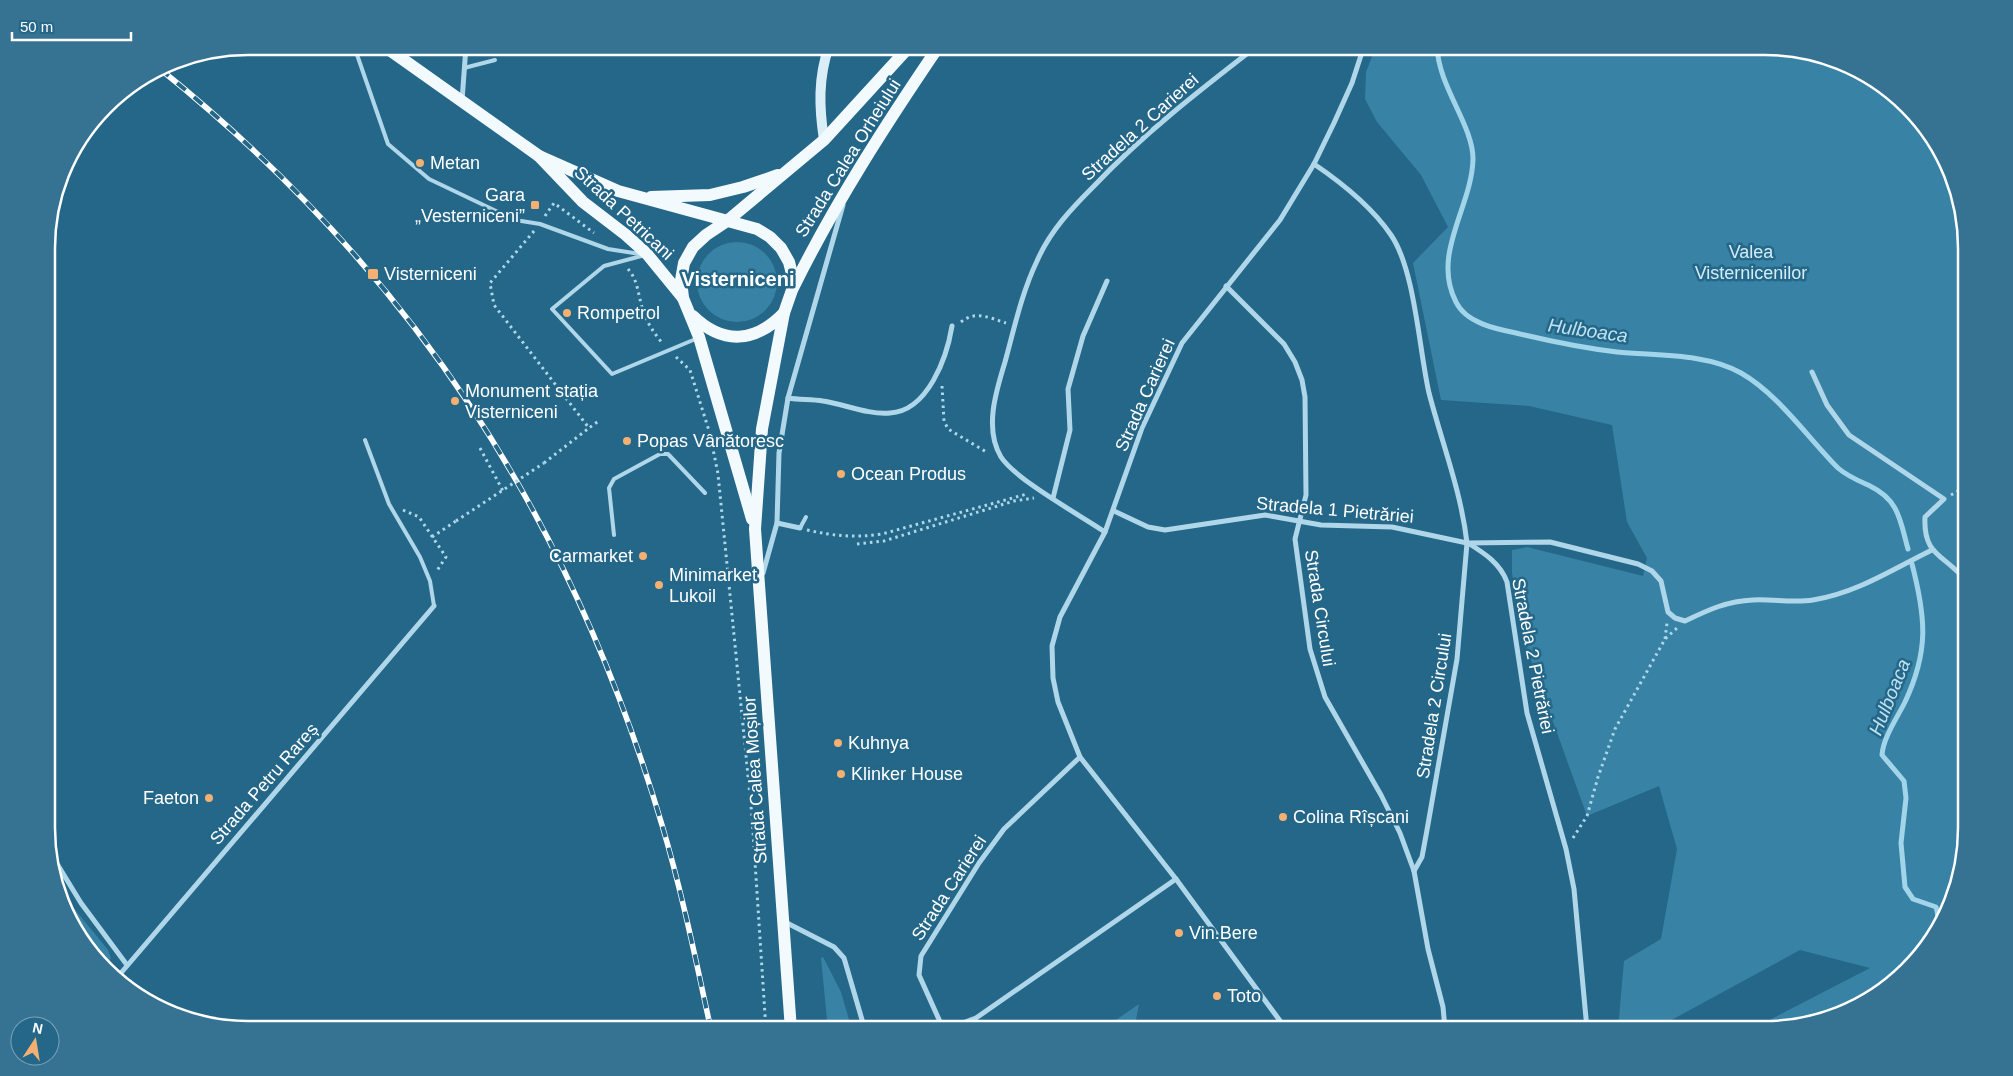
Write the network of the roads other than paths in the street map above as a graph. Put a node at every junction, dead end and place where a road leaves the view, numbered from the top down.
1 (357, 55) edge
2 (397, 55) edge
3 (465, 55) edge
4 (827, 55) edge
5 (902, 55) edge
6 (933, 55) edge
7 (1246, 55) edge
8 (1361, 55) edge
9 (495, 60) dead end
10 (464, 68) junction
11 (462, 101) junction
12 (824, 140) junction
13 (539, 156) junction
14 (1314, 164) junction
15 (787, 172) junction
16 (847, 189) junction
17 (641, 198) junction
18 (727, 221) junction
19 (647, 254) junction
20 (1107, 281) dead end
21 (1226, 286) junction
22 (792, 290) junction
23 (683, 298) junction
24 (784, 313) junction
25 (692, 315) junction
26 (952, 328) road end
27 (700, 337) junction
28 (1812, 372) dead end
29 (788, 398) junction
30 (365, 440) dead end
31 (704, 493) dead end
32 (1053, 498) junction
33 (1114, 511) junction
34 (806, 517) dead end
35 (1299, 521) junction
36 (777, 523) junction
37 (800, 528) joint
38 (755, 529) junction
39 (1105, 532) junction
40 (614, 535) dead end
41 (1467, 543) junction
42 (1932, 550) junction
43 (1958, 574) edge
44 (758, 588) junction
45 (434, 606) joint
46 (1080, 756) junction
47 (60, 869) edge
48 (1414, 872) junction
49 (1176, 880) junction
50 (782, 921) junction
51 (127, 965) junction
52 (121, 973) edge
53 (790, 1021) edge
54 (862, 1021) edge
55 (939, 1021) edge
56 (968, 1021) edge
57 (1279, 1021) edge
58 (1444, 1021) edge
59 (1586, 1021) edge

1 - 19 lane
2 - 11 main road, Strada Petricani
3 - 10 street
4 - 12 main road
5 - 12 main road, Strada Calea Orheiului
6 - 16 main road, Strada Calea Orheiului
7 - 32 street, Stradela 2 Carierei
8 - 14 street, Strada Carierei
9 - 10 lane
10 - 11 street
11 - 13 main road, Strada Petricani
12 - 15 main road, Strada Calea Orheiului
13 - 17 main road, Strada Petricani
13 - 19 main road, Strada Petricani
14 - 21 street, Strada Carierei
14 - 41 street
15 - 17 main road
15 - 18 main road, Strada Calea Orheiului
16 - 22 main road, Strada Calea Orheiului
16 - 29 street
17 - 18 main road, Strada Petricani
18 - 22 main road
18 - 23 main road
19 - 23 main road, Strada Petricani
19 - 27 lane
20 - 32 street
21 - 33 street, Strada Carierei
21 - 35 street, Strada Circului
22 - 24 main road
23 - 25 main road
24 - 25 main road
24 - 38 main road
25 - 27 main road
26 - 29 street
27 - 38 main road
28 - 42 street
29 - 36 street
30 - 45 lane
31 - 40 lane
32 - 39 street, Stradela 2 Carierei
33 - 35 street, Stradela 1 Pietrăriei
33 - 39 street, Strada Carierei
34 - 37 lane
35 - 41 street, Stradela 1 Pietrăriei
35 - 48 street, Strada Circului
36 - 37 street
36 - 44 street
38 - 44 main road, Strada Calea Moșilor
39 - 46 street, Strada Carierei
41 - 42 street
41 - 48 street, Stradela 2 Circului
41 - 59 street, Stradela 2 Pietrăriei
42 - 43 street
44 - 50 main road, Strada Calea Moșilor
45 - 51 street, Strada Petru Rareș
46 - 49 street, Strada Carierei
46 - 55 street, Strada Carierei
47 - 51 street
48 - 58 street, Strada Circului
49 - 56 street
49 - 57 street, Strada Carierei
50 - 53 main road, Strada Calea Moșilor
50 - 54 street
51 - 52 street, Strada Petru Rareș

